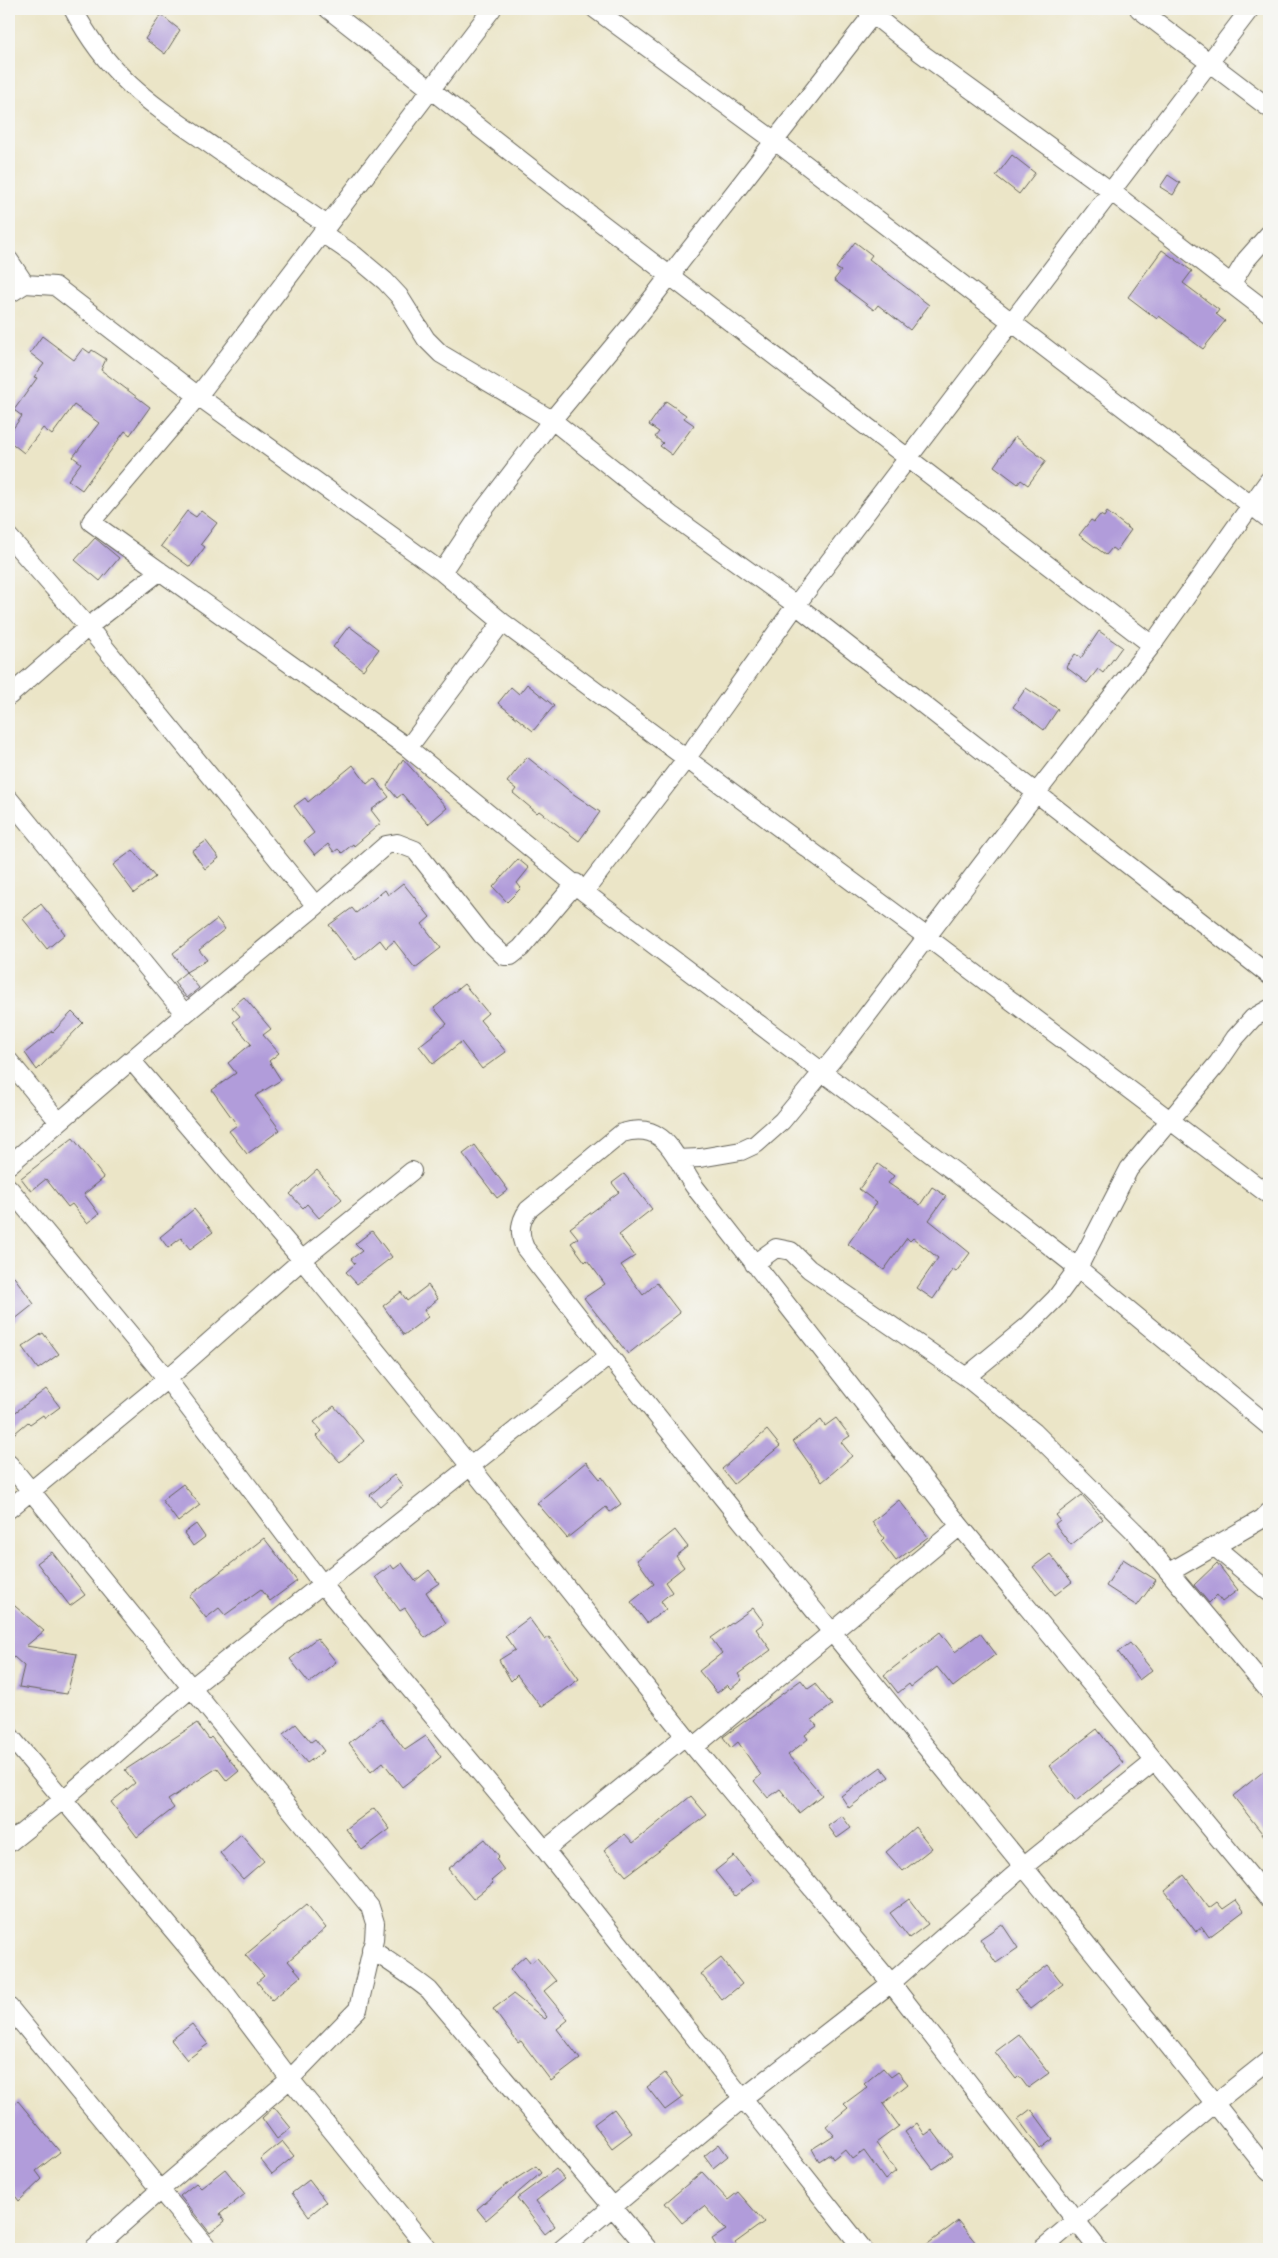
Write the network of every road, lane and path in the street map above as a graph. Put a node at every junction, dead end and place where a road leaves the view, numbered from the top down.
1 (73, 9) edge
2 (328, 9) edge
3 (492, 9) edge
4 (595, 9) edge
5 (1139, 9) edge
6 (1250, 9) edge
7 (872, 11) edge
8 (1210, 62) junction
9 (430, 90) junction
10 (1269, 108) edge
11 (775, 141) junction
12 (1112, 192) junction
13 (324, 229) junction
14 (1269, 234) edge
15 (9, 260) edge
16 (670, 276) junction
17 (1232, 283) junction
18 (25, 284) junction
19 (9, 294) edge
20 (1269, 314) edge
21 (1013, 321) junction
22 (198, 396) junction
23 (552, 420) junction
24 (910, 458) junction
25 (1269, 480) edge
26 (1251, 504) junction
27 (1269, 519) edge
28 (9, 537) edge
29 (160, 571) junction
30 (442, 572) junction
31 (796, 605) junction
32 (502, 622) junction
33 (88, 627) junction
34 (1152, 645) junction
35 (9, 696) edge
36 (408, 748) junction
37 (686, 759) junction
38 (1037, 792) junction
39 (9, 799) edge
40 (580, 887) junction
41 (316, 906) junction
42 (927, 937) junction
43 (1269, 975) edge
44 (1269, 1008) edge
45 (185, 1014) junction
46 (131, 1060) junction
47 (9, 1061) edge
48 (822, 1072) junction
49 (59, 1122) junction
50 (1170, 1122) junction
51 (677, 1159) junction
52 (9, 1165) edge
53 (412, 1171) dead end
54 (9, 1188) edge
55 (1269, 1195) edge
56 (302, 1260) junction
57 (754, 1264) junction
58 (1078, 1268) junction
59 (609, 1356) junction
60 (966, 1377) junction
61 (167, 1380) junction
62 (1269, 1426) edge
63 (9, 1464) edge
64 (470, 1466) junction
65 (31, 1491) junction
66 (9, 1508) edge
67 (1269, 1512) edge
68 (960, 1526) junction
69 (1215, 1547) junction
70 (1170, 1572) junction
71 (323, 1585) junction
72 (1269, 1592) edge
73 (831, 1634) junction
74 (190, 1689) junction
75 (1269, 1691) edge
76 (9, 1735) edge
77 (690, 1741) junction
78 (1155, 1761) junction
79 (64, 1799) junction
80 (9, 1843) edge
81 (545, 1850) junction
82 (1022, 1868) junction
83 (1269, 1899) edge
84 (371, 1949) junction
85 (891, 1983) junction
86 (9, 2008) edge
87 (1269, 2060) edge
88 (290, 2079) junction
89 (742, 2099) junction
90 (1215, 2103) junction
91 (1269, 2172) edge
92 (160, 2190) junction
93 (612, 2206) junction
94 (1076, 2221) junction
95 (94, 2249) edge
96 (209, 2249) edge
97 (428, 2249) edge
98 (562, 2249) edge
99 (648, 2249) edge
100 (863, 2249) edge
101 (1042, 2249) edge
102 (1098, 2249) edge

1 - 13 street
2 - 9 street
3 - 9 street
4 - 11 street
5 - 8 street
6 - 8 street
7 - 11 street
7 - 12 street
8 - 10 street
8 - 12 street
9 - 13 street
9 - 16 street
11 - 16 street
11 - 21 street
12 - 17 street
12 - 21 street
13 - 22 street
13 - 23 street
14 - 17 street
15 - 18 street
16 - 23 street
16 - 24 street
17 - 20 street
18 - 19 street
18 - 22 street
21 - 24 street
21 - 26 street
22 - 29 street
22 - 30 street
23 - 30 street
23 - 31 street
24 - 31 street
24 - 34 street
25 - 26 street
26 - 27 street
26 - 34 street
28 - 33 street
29 - 33 street
29 - 36 street
30 - 32 street
31 - 37 street
31 - 38 street
32 - 36 street
32 - 37 street
33 - 35 street
33 - 41 street
34 - 38 street
36 - 40 street
37 - 40 street
37 - 42 street
38 - 42 street
38 - 43 street
39 - 45 street
40 - 41 street
40 - 48 street
41 - 45 street
42 - 48 street
42 - 50 street
44 - 50 street
45 - 46 street
46 - 49 street
46 - 56 street
47 - 49 street
48 - 51 street
48 - 58 street
49 - 52 street
50 - 55 street
50 - 58 street
51 - 57 street
51 - 59 street
53 - 56 street
54 - 61 street
56 - 61 street
56 - 64 street
57 - 60 street
57 - 68 street
58 - 60 street
58 - 62 street
59 - 64 street
59 - 73 street
60 - 70 street
61 - 65 street
61 - 71 street
63 - 65 street
64 - 71 street
64 - 77 street
65 - 66 street
65 - 74 street
67 - 69 street
68 - 73 street
68 - 78 street
69 - 70 street
69 - 72 street
70 - 75 street
71 - 74 street
71 - 81 street
73 - 77 street
73 - 82 street
74 - 79 street
74 - 84 street
76 - 79 street
77 - 81 street
77 - 85 street
78 - 82 street
78 - 83 street
79 - 80 street
79 - 88 street
81 - 89 street
82 - 85 street
82 - 90 street
84 - 88 street
84 - 93 street
85 - 89 street
85 - 94 street
86 - 92 street
87 - 90 street
88 - 92 street
88 - 97 street
89 - 93 street
89 - 100 street
90 - 91 street
90 - 94 street
92 - 95 street
92 - 96 street
93 - 98 street
93 - 99 street
94 - 101 street
94 - 102 street

